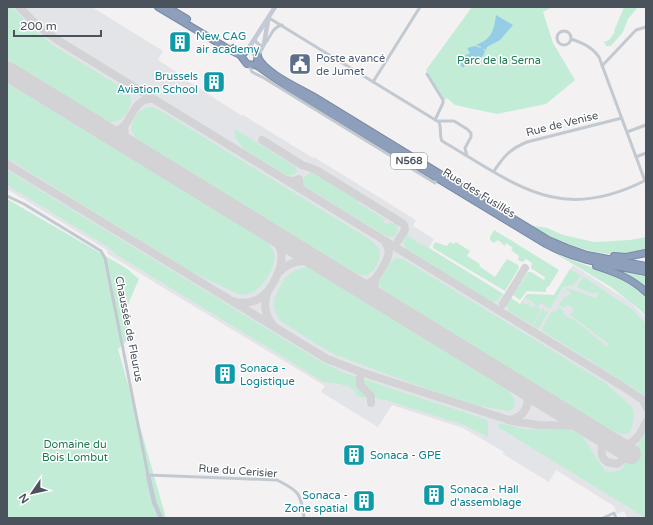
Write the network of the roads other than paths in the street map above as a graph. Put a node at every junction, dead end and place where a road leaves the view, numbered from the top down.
1 (158, 7) edge
2 (167, 7) edge
3 (275, 7) edge
4 (420, 7) edge
5 (271, 19) junction
6 (282, 26) junction
7 (646, 27) edge
8 (255, 39) junction
9 (571, 39) junction
10 (210, 42) dead end
11 (264, 44) junction
12 (230, 50) junction
13 (247, 50) junction
14 (258, 56) junction
15 (242, 58) junction
16 (251, 65) junction
17 (602, 66) junction
18 (427, 74) dead end
19 (374, 82) junction
20 (622, 118) junction
21 (435, 120) junction
22 (439, 122) junction
23 (646, 125) edge
24 (627, 132) junction
25 (646, 153) edge
26 (468, 156) junction
27 (636, 157) junction
28 (494, 171) junction
29 (645, 181) edge
30 (7, 196) edge
31 (576, 251) junction
32 (646, 253) edge
33 (568, 255) junction
34 (646, 266) edge
35 (646, 272) edge
36 (646, 292) edge
37 (148, 475) junction
38 (161, 518) edge
39 (304, 518) edge
40 (603, 518) edge
41 (616, 518) edge

1 - 12 highway, N568
2 - 13 highway, N568
3 - 5 street
4 - 19 street
5 - 6 street
5 - 8 street
5 - 11 street
6 - 11 street
6 - 19 street
7 - 17 street
8 - 11 street
8 - 13 street
9 - 9 street
9 - 17 street
10 - 12 highway
11 - 14 street
12 - 15 highway, N568
13 - 14 highway, N568
13 - 15 highway
14 - 16 highway
14 - 31 highway, Rue des Fusillés / N568
15 - 16 highway, N568
16 - 33 highway, Rue des Fusillés / N568
17 - 20 street
18 - 21 street
19 - 21 street
20 - 24 street
20 - 28 street, Rue de Venise
21 - 22 street
22 - 26 street
22 - 26 street
23 - 24 street
24 - 27 street
25 - 27 street
26 - 28 street
27 - 29 street
28 - 29 street
30 - 37 street, Chaussée de Fleurus
31 - 32 highway
31 - 34 highway, Rue des Fusillés / N568
33 - 35 highway, Rue des Fusillés / N568
33 - 36 highway
37 - 38 street, Chaussée de Fleurus
37 - 39 street, Rue du Cerisier
40 - 41 street

